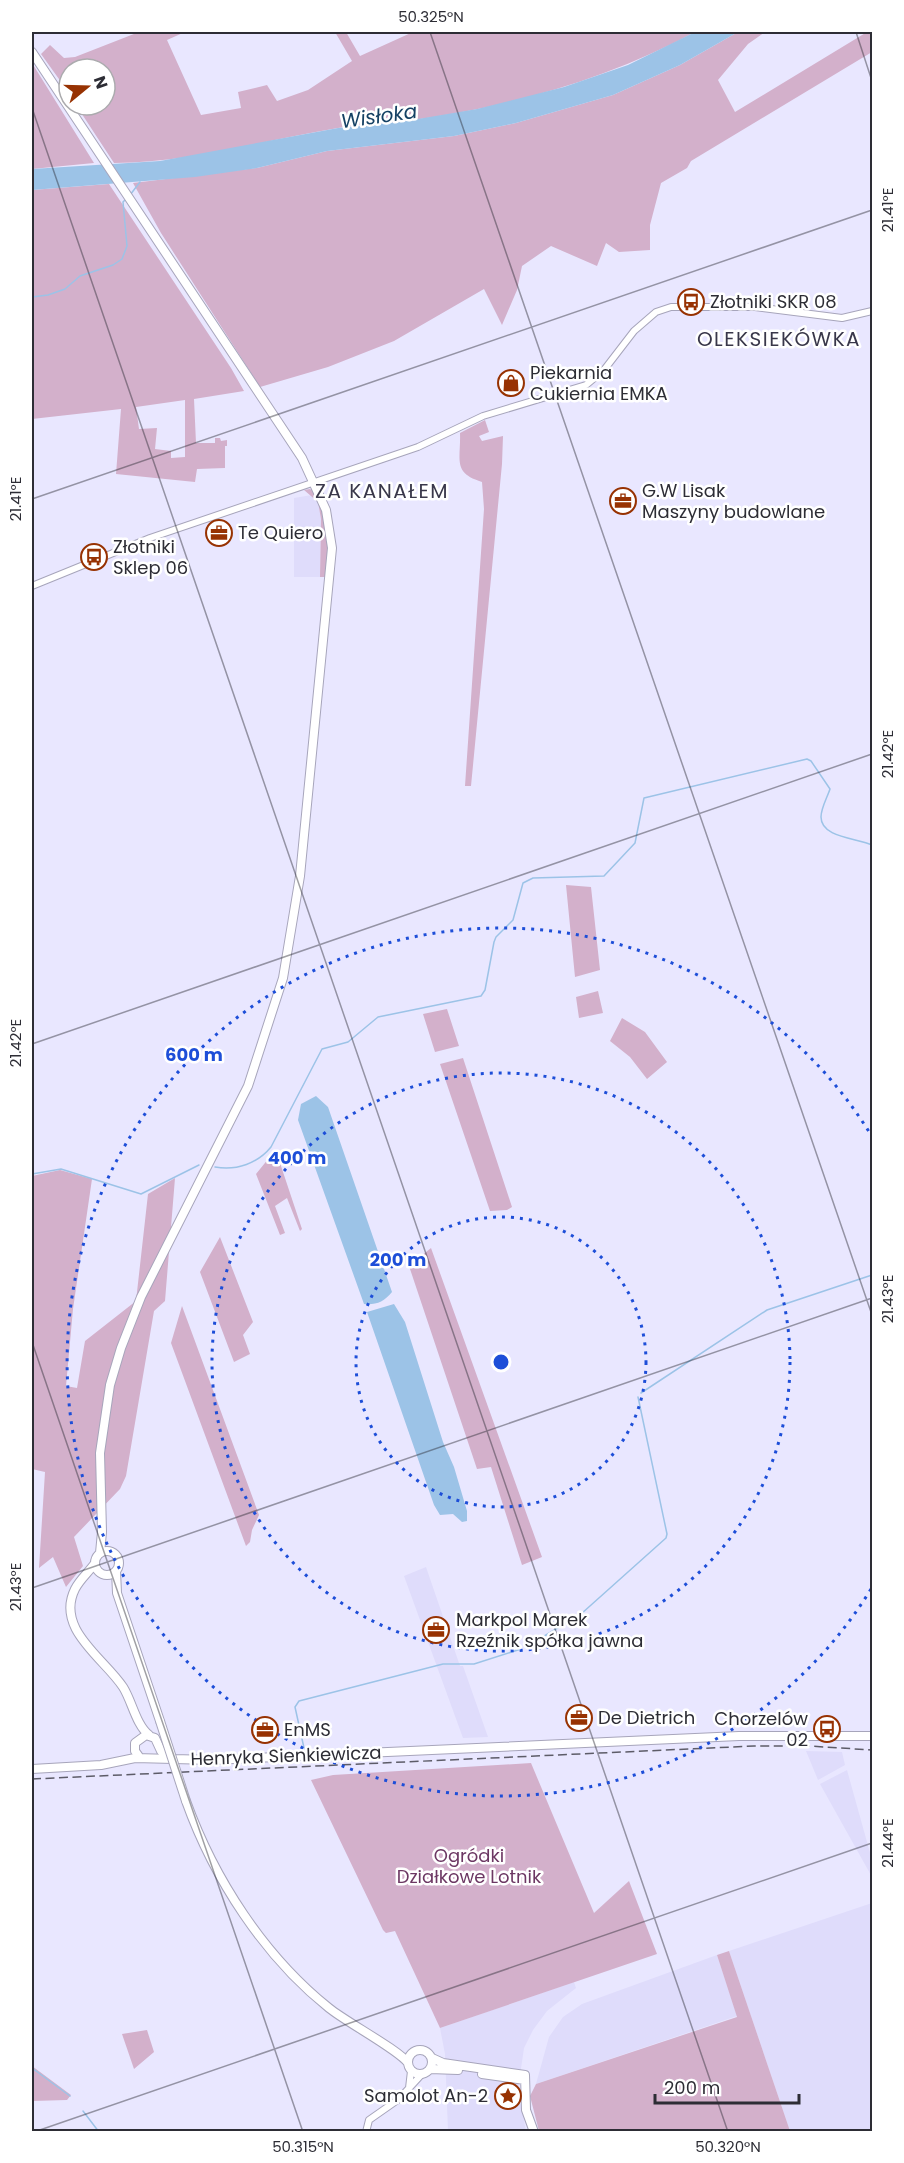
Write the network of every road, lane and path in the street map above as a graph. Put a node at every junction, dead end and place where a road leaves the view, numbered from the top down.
1 (32, 52) edge
2 (873, 310) edge
3 (315, 482) junction
4 (32, 586) edge
5 (102, 1532) junction
6 (111, 1551) junction
7 (100, 1553) junction
8 (95, 1563) junction
9 (116, 1571) junction
10 (103, 1574) junction
11 (83, 1578) junction
12 (117, 1593) junction
13 (136, 1713) junction
14 (149, 1736) junction
15 (873, 1736) edge
16 (138, 1738) junction
17 (159, 1747) junction
18 (134, 1748) junction
19 (140, 1758) junction
20 (154, 1758) junction
21 (174, 1759) junction
22 (118, 1761) junction
23 (32, 1768) edge
24 (392, 2050) junction
25 (412, 2053) junction
26 (432, 2058) junction
27 (410, 2067) junction
28 (430, 2070) junction
29 (423, 2074) junction
30 (525, 2077) junction
31 (409, 2089) junction
32 (366, 2132) edge
33 (534, 2132) edge

1 - 3 main road
2 - 3 street
3 - 4 street
3 - 5 main road
5 - 6 main road
5 - 7 main road
6 - 7 main road
6 - 9 main road
7 - 8 main road
8 - 10 main road
8 - 11 main road
9 - 10 main road
9 - 12 main road
10 - 11 main road
10 - 12 main road
11 - 13 main road
12 - 24 main road, bridge
13 - 14 main road
13 - 16 main road
14 - 16 main road
14 - 17 main road
15 - 21 main road, Henryka Sienkiewicza
16 - 18 main road
17 - 20 main road
17 - 21 main road, Henryka Sienkiewicza
18 - 19 main road
18 - 22 main road
19 - 20 main road
19 - 22 main road
20 - 21 main road, Henryka Sienkiewicza
22 - 23 main road
24 - 25 main road
24 - 27 main road
25 - 26 main road
25 - 27 main road
26 - 28 main road
26 - 30 main road
27 - 29 main road
27 - 31 street
28 - 29 main road
28 - 30 main road
29 - 31 street
30 - 33 main road
31 - 32 street

